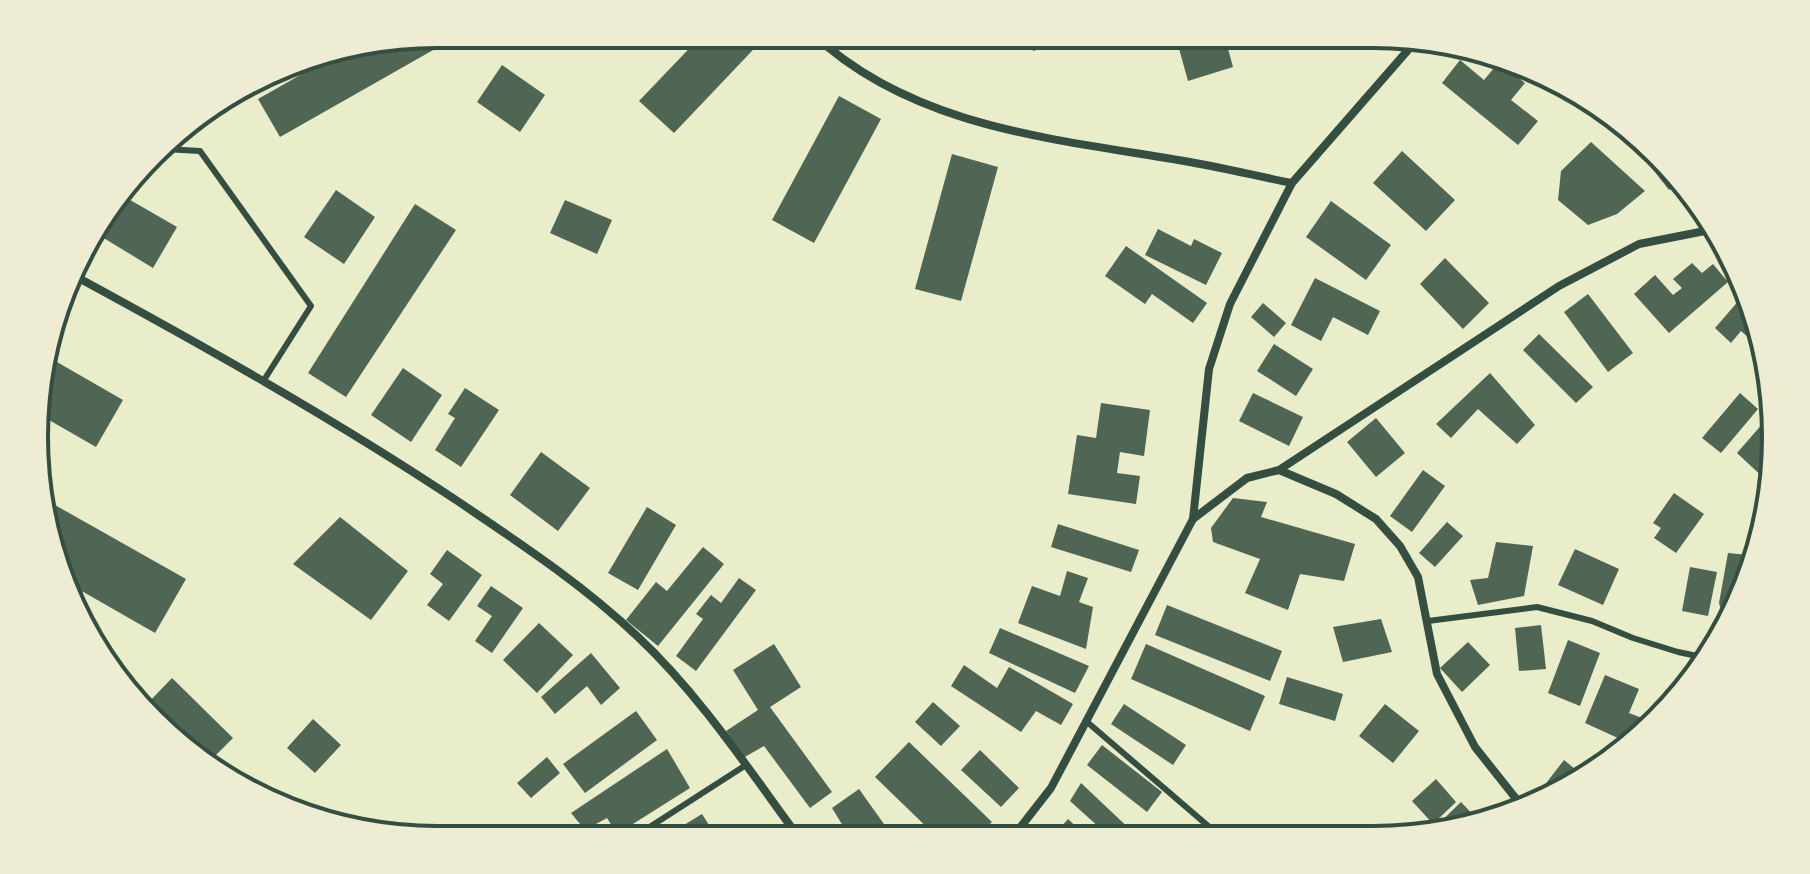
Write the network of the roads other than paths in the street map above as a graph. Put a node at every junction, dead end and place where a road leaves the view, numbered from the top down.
1 (828, 48) edge
2 (1408, 50) edge
3 (176, 150) edge
4 (1292, 183) junction
5 (1703, 231) edge
6 (82, 280) edge
7 (264, 380) junction
8 (1279, 470) junction
9 (1193, 519) junction
10 (1428, 621) junction
11 (1695, 655) edge
12 (1086, 721) junction
13 (746, 765) junction
14 (1516, 798) edge
15 (651, 826) edge
16 (791, 826) edge
17 (1021, 826) edge
18 (1208, 826) edge

1 - 4 street
2 - 4 street
3 - 7 lane
4 - 9 street
5 - 8 street
6 - 7 street
7 - 13 street
8 - 9 street
8 - 10 street
9 - 12 street
10 - 11 lane
10 - 14 street
12 - 17 street
12 - 18 lane
13 - 15 lane
13 - 16 street

